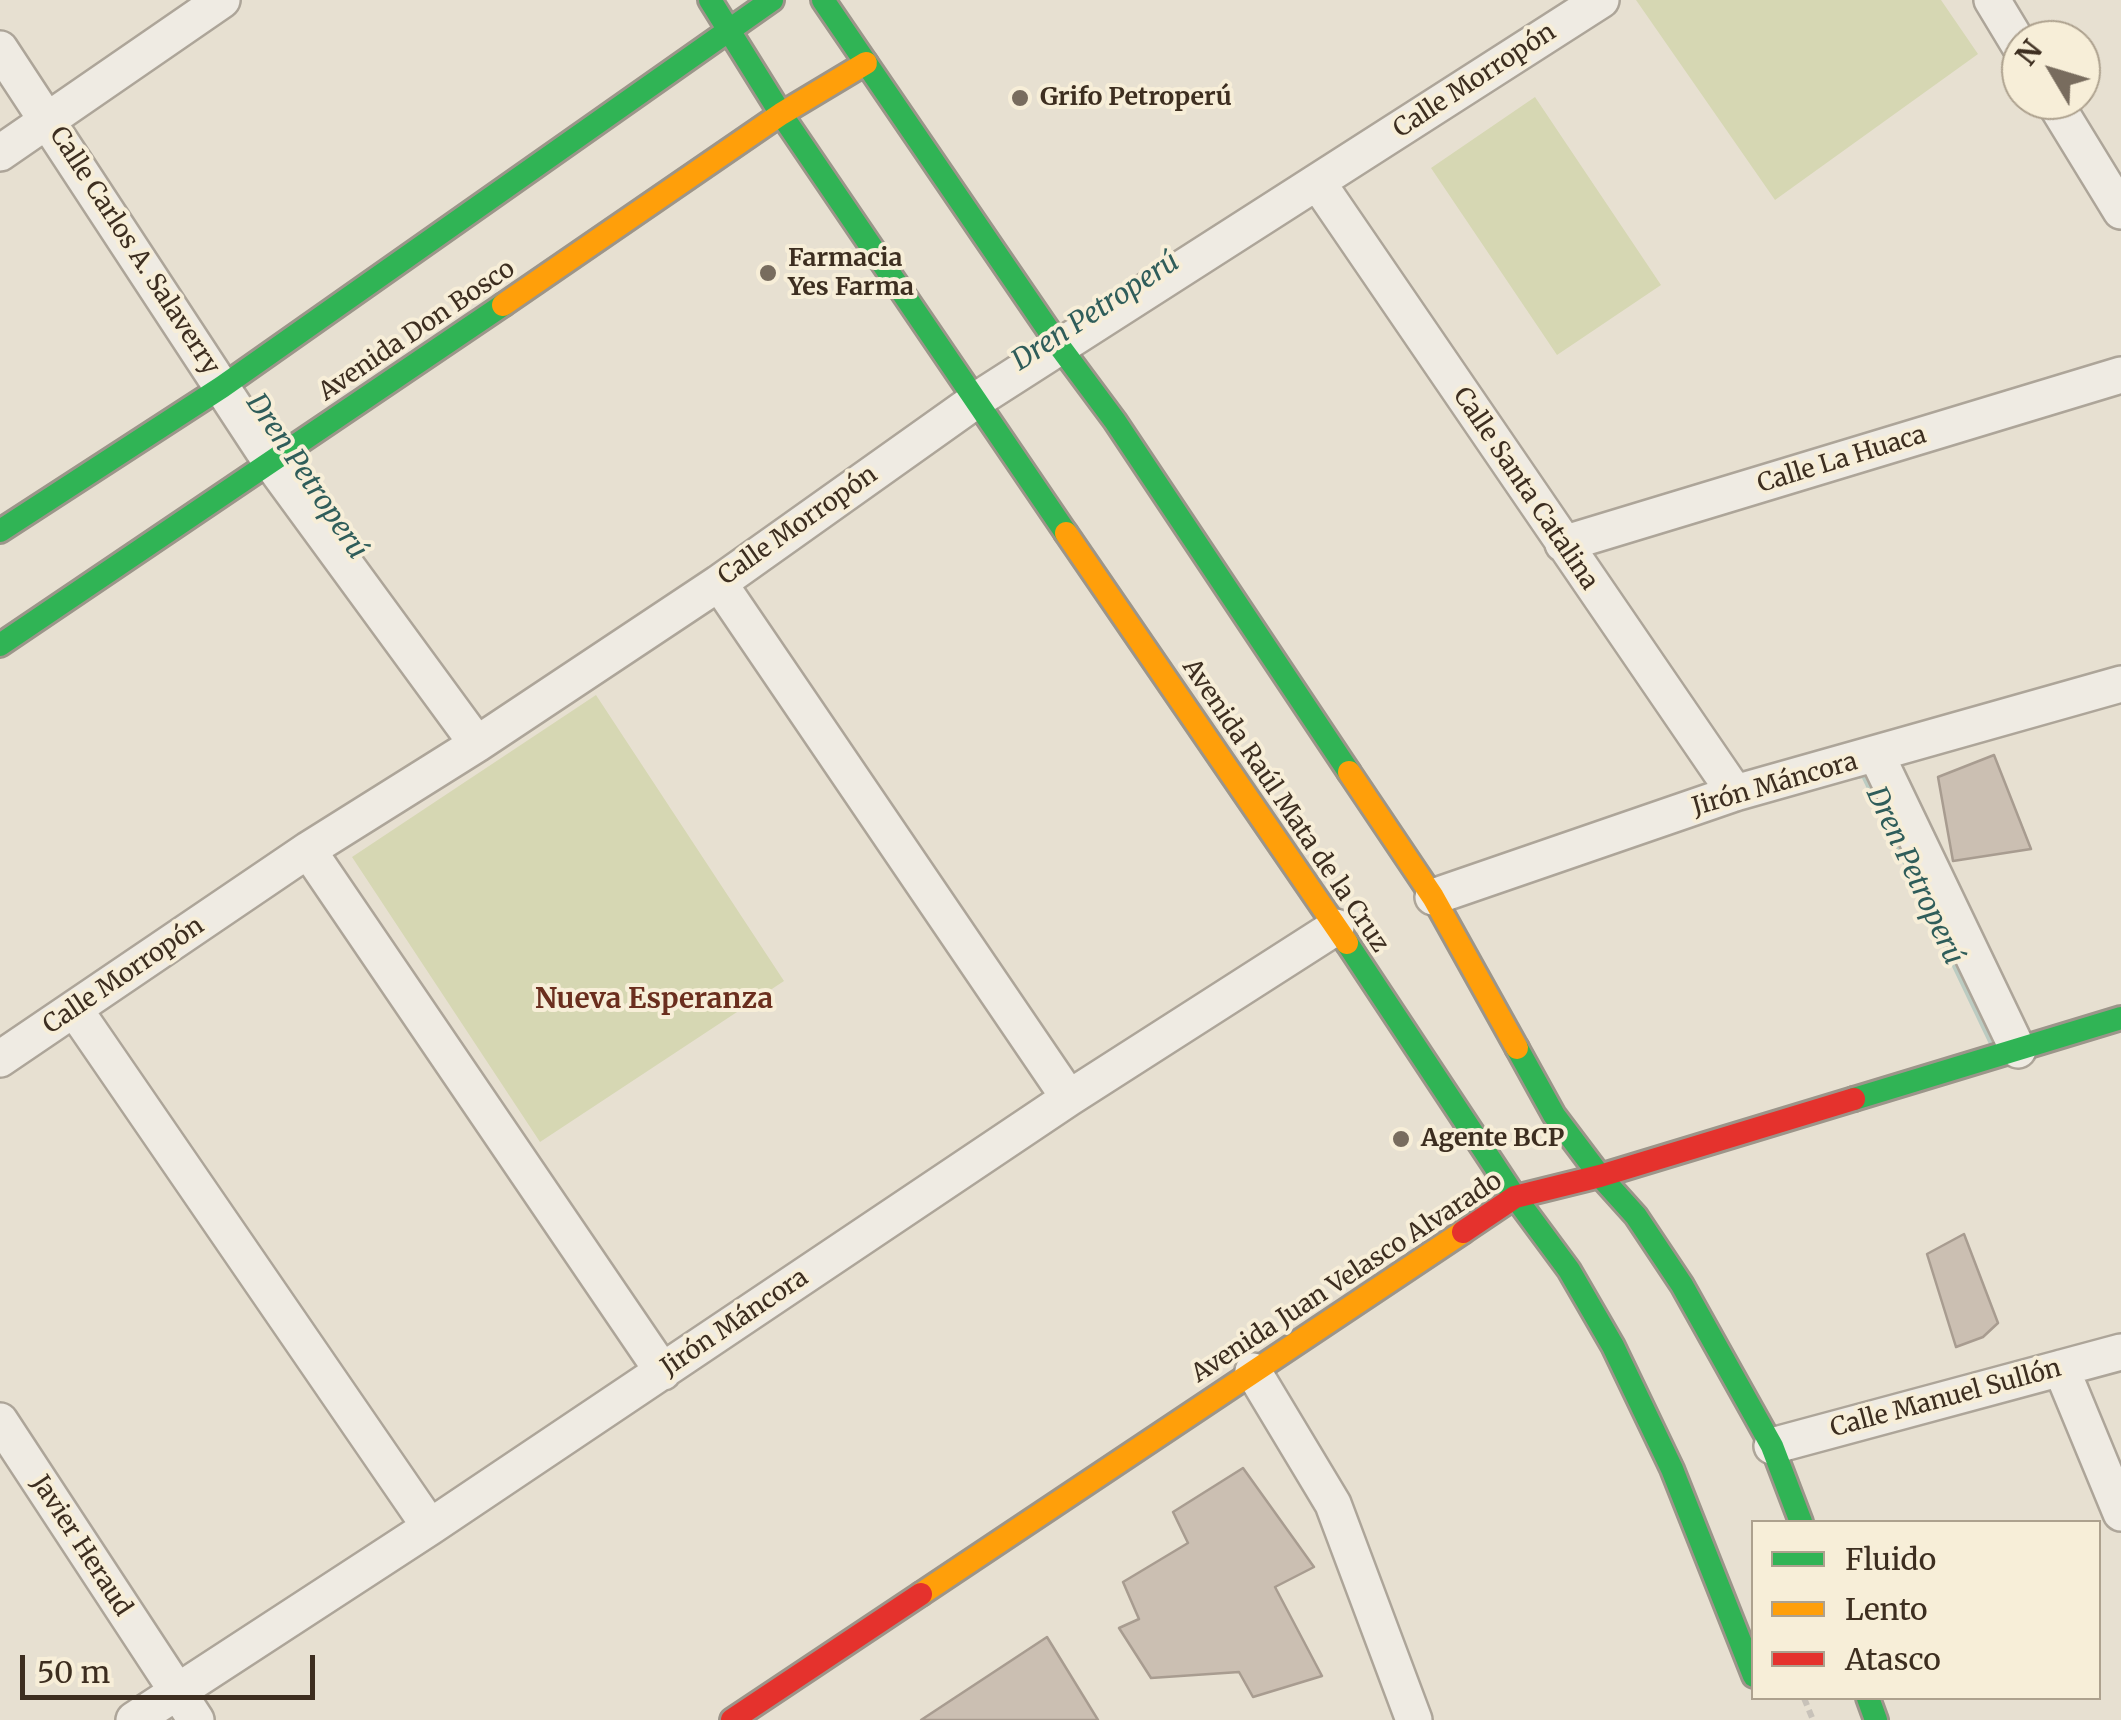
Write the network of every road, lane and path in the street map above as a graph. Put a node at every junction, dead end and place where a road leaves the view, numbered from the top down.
1 (222, 0) edge
2 (710, 0) edge
3 (772, 0) edge
4 (823, 0) edge
5 (1600, 0) edge
6 (731, 30) junction
7 (0, 50) edge
8 (866, 63) junction
9 (781, 114) junction
10 (49, 120) junction
11 (2065, 120) edge
12 (0, 153) edge
13 (1318, 184) junction
14 (2121, 212) edge
15 (1060, 346) junction
16 (2121, 375) edge
17 (222, 387) junction
18 (975, 401) junction
19 (272, 464) junction
20 (0, 531) edge
21 (1563, 544) junction
22 (719, 582) junction
23 (0, 645) edge
24 (2121, 684) edge
25 (478, 744) junction
26 (1877, 756) junction
27 (1735, 793) junction
28 (308, 850) junction
29 (1433, 897) junction
30 (1336, 927) junction
31 (75, 1010) junction
32 (2121, 1018) edge
33 (2018, 1050) junction
34 (0, 1059) edge
35 (1069, 1098) junction
36 (1600, 1176) junction
37 (1515, 1197) junction
38 (2121, 1352) edge
39 (2061, 1368) junction
40 (1252, 1371) junction
41 (663, 1372) junction
42 (0, 1421) edge
43 (1772, 1446) junction
44 (2121, 1513) edge
45 (1800, 1520) edge
46 (430, 1527) junction
47 (1751, 1668) edge
48 (176, 1690) junction
49 (134, 1720) edge
50 (196, 1720) edge
51 (732, 1720) edge
52 (1414, 1720) edge

1 - 10 street
2 - 6 main road, Avenida Raúl Mata de la Cruz
3 - 6 main road
4 - 8 main road
5 - 13 street, Calle Morropón
6 - 9 main road, Avenida Raúl Mata de la Cruz
6 - 17 main road
7 - 10 street, Calle Carlos A. Salaverry
8 - 9 main road, Avenida Don Bosco
8 - 15 main road
9 - 18 main road, Avenida Raúl Mata de la Cruz
9 - 19 main road, Avenida Don Bosco
10 - 12 street
10 - 17 street, Calle Carlos A. Salaverry
11 - 14 street
13 - 15 street, Calle Morropón
13 - 21 street, Calle Santa Catalina
15 - 18 street, Calle Morropón
15 - 29 main road
16 - 21 street, Calle La Huaca
17 - 19 street, Calle Carlos A. Salaverry
17 - 20 main road
18 - 22 street, Calle Morropón
18 - 30 main road, Avenida Raúl Mata de la Cruz
19 - 23 main road, Avenida Don Bosco
19 - 25 street, Calle Carlos A. Salaverry
21 - 27 street, Calle Santa Catalina
22 - 25 street, Calle Morropón
22 - 35 street
24 - 26 street, Jirón Máncora
25 - 28 street, Calle Morropón
26 - 27 street, Jirón Máncora
26 - 33 street
27 - 29 street, Jirón Máncora
28 - 31 street, Calle Morropón
28 - 41 street
29 - 36 main road
30 - 35 street, Jirón Máncora
30 - 37 main road, Avenida Raúl Mata de la Cruz
31 - 34 street, Calle Morropón
31 - 46 street
32 - 33 main road, Avenida Juan Velasco Alvarado
33 - 36 main road, Avenida Juan Velasco Alvarado
35 - 41 street, Jirón Máncora
36 - 37 main road, Avenida Juan Velasco Alvarado
36 - 43 main road
37 - 40 main road, Avenida Juan Velasco Alvarado
37 - 47 main road, Avenida Raúl Mata de la Cruz
38 - 39 street, Calle Manuel Sullón
39 - 43 street, Calle Manuel Sullón
39 - 44 street
40 - 51 main road, Avenida Juan Velasco Alvarado
40 - 52 street
41 - 46 street, Jirón Máncora
42 - 48 street, Javier Heraud
43 - 45 main road
46 - 48 street, Jirón Máncora
48 - 49 street, Jirón Máncora
48 - 50 street, Javier Heraud

